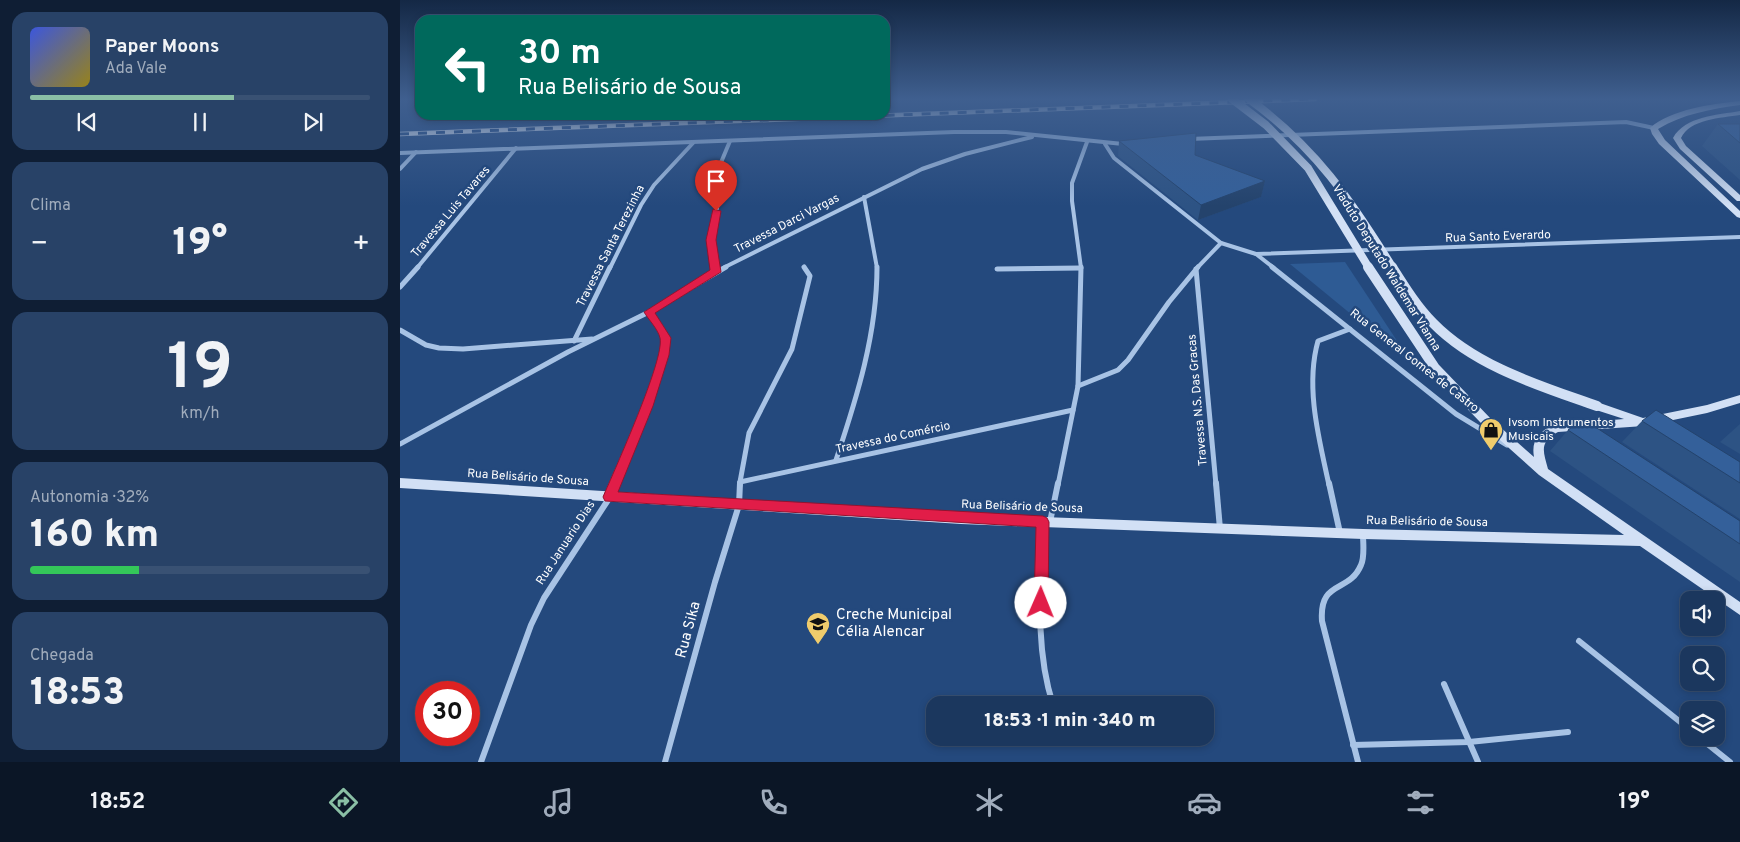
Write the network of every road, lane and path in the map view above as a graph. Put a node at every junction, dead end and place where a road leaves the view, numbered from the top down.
1 (890, 135) edge
2 (1026, 135) edge
3 (1276, 135) edge
4 (1295, 135) edge
5 (1317, 135) edge
6 (1656, 135) edge
7 (1678, 135) edge
8 (1037, 136) junction
9 (1183, 140) edge
10 (730, 141) junction
11 (693, 142) junction
12 (1087, 142) junction
13 (1105, 144) junction
14 (1130, 144) edge
15 (516, 148) junction
16 (417, 152) junction
17 (400, 153) edge
18 (400, 169) edge
19 (864, 197) junction
20 (1740, 199) edge
21 (1740, 215) edge
22 (1740, 238) edge
23 (1221, 244) junction
24 (1256, 254) junction
25 (804, 267) dead end
26 (1081, 268) junction
27 (997, 269) dead end
28 (1196, 269) junction
29 (716, 272) junction
30 (400, 286) edge
31 (649, 312) junction
32 (1350, 328) junction
33 (400, 330) edge
34 (595, 339) junction
35 (574, 341) junction
36 (1078, 386) junction
37 (1740, 399) edge
38 (1073, 410) junction
39 (1644, 422) junction
40 (400, 444) edge
41 (1518, 452) junction
42 (836, 460) junction
43 (1543, 472) junction
44 (740, 482) junction
45 (400, 484) edge
46 (610, 497) junction
47 (739, 505) junction
48 (1046, 522) junction
49 (1220, 529) junction
50 (1340, 533) junction
51 (1363, 534) junction
52 (1644, 541) junction
53 (1740, 609) edge
54 (1579, 641) dead end
55 (1444, 684) dead end
56 (1049, 696) edge
57 (1680, 722) edge
58 (1568, 732) dead end
59 (1469, 742) junction
60 (1353, 745) junction
61 (1710, 746) edge
62 (481, 762) edge
63 (665, 762) edge
64 (1358, 762) edge
65 (1478, 762) edge
66 (1730, 762) edge

1 - 10 street
2 - 8 street
3 - 41 main road, Viaduto Deputado Waldemar Vianna, bridge
4 - 39 main road, Viaduto Deputado Waldemar Vianna, bridge
5 - 9 street
6 - 21 main road
7 - 20 main road
8 - 12 street
8 - 19 street, Travessa Darci Vargas
10 - 11 street
10 - 29 street
11 - 15 street
11 - 35 street, Travessa Santa Terezinha
12 - 13 street
12 - 26 street
13 - 14 street
13 - 23 street, Rua General Gomes de Castro
15 - 16 street
15 - 30 street, Travessa Luis Tavares
16 - 17 street
16 - 18 street
19 - 29 street, Travessa Darci Vargas
19 - 42 street
22 - 24 street, Rua Santo Everardo
23 - 24 street, Rua General Gomes de Castro
23 - 28 street
24 - 32 street, Rua General Gomes de Castro
25 - 44 street
26 - 27 street
26 - 36 street
28 - 36 street
28 - 49 street, Travessa N.S. Das Gracas
29 - 31 street, Travessa Darci Vargas
31 - 34 street, Travessa Darci Vargas
31 - 46 street, Rua Januario Dias
32 - 41 street, Rua General Gomes de Castro
32 - 50 street
33 - 35 street
34 - 35 street
34 - 40 street, Travessa Darci Vargas
36 - 38 street
37 - 39 main road
38 - 42 street, Travessa do Comércio
38 - 48 street
39 - 43 main road
41 - 43 main road, Rua General Gomes de Castro
42 - 44 street, Travessa do Comércio
43 - 52 main road, Rua General Gomes de Castro
44 - 47 street
45 - 46 main road, Rua Belisário de Sousa
46 - 47 main road, Rua Belisário de Sousa
46 - 62 street, Rua Januario Dias
47 - 48 main road, Rua Belisário de Sousa
47 - 63 street, Rua Sika
48 - 49 main road, Rua Belisário de Sousa
48 - 56 street
49 - 50 main road, Rua Belisário de Sousa
50 - 51 main road, Rua Belisário de Sousa
51 - 52 main road, Rua Belisário de Sousa
51 - 60 street
52 - 53 main road, Rua General Gomes de Castro
54 - 57 street
55 - 59 street
58 - 59 street
59 - 60 street
59 - 65 street
60 - 64 street
61 - 66 street

